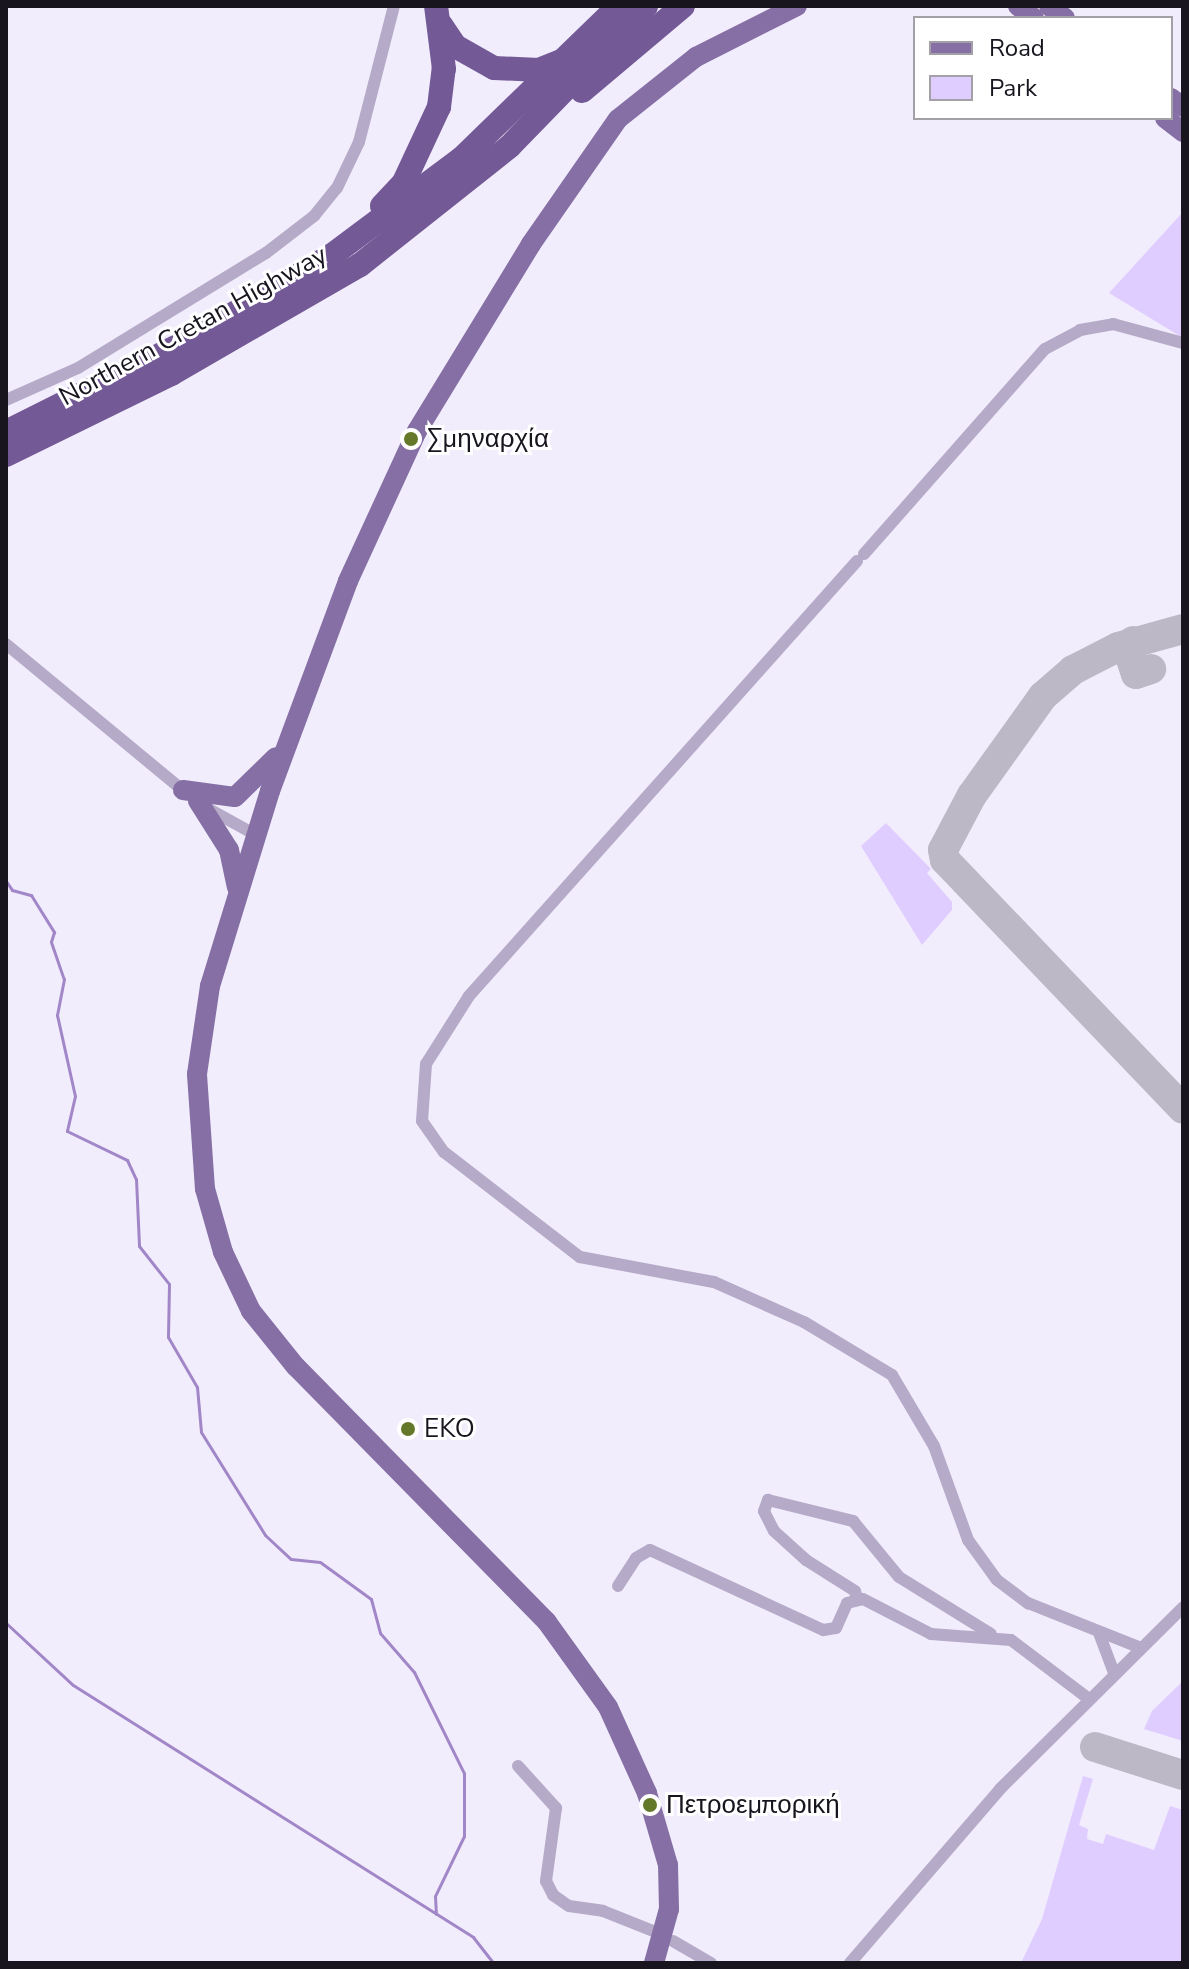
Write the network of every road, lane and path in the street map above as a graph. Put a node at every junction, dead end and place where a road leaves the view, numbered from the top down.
1 (394, 6) edge
2 (619, 6) edge
3 (646, 6) edge
4 (683, 6) edge
5 (797, 6) edge
6 (438, 14) edge
7 (575, 55) junction
8 (510, 146) junction
9 (186, 342) junction
10 (1183, 343) edge
11 (6, 400) edge
12 (6, 432) edge
13 (6, 455) edge
14 (6, 644) edge
15 (286, 744) junction
16 (191, 796) junction
17 (256, 835) junction
18 (237, 893) junction
19 (618, 1586) dead end
20 (857, 1598) junction
21 (1183, 1607) edge
22 (1099, 1633) junction
23 (991, 1634) junction
24 (1141, 1648) junction
25 (1114, 1673) junction
26 (1089, 1699) junction
27 (518, 1766) dead end
28 (653, 1931) dead end
29 (673, 1941) dead end
30 (654, 1963) edge
31 (711, 1963) edge
32 (850, 1963) edge

1 - 11 street
2 - 7 highway, Northern Cretan Highway
3 - 8 highway, Northern Cretan Highway
4 - 8 highway
5 - 15 main road
6 - 7 highway
6 - 9 highway
7 - 9 highway, Northern Cretan Highway
8 - 13 highway, Northern Cretan Highway
9 - 12 highway, Northern Cretan Highway
10 - 22 street
14 - 16 street
15 - 16 main road
15 - 17 main road
16 - 17 street
16 - 18 main road
17 - 18 main road
18 - 30 main road
19 - 20 street
20 - 23 street
20 - 23 street
21 - 24 street
22 - 24 street
22 - 25 street
23 - 26 street
24 - 25 street
25 - 26 street
26 - 32 street
27 - 28 street
29 - 31 street

